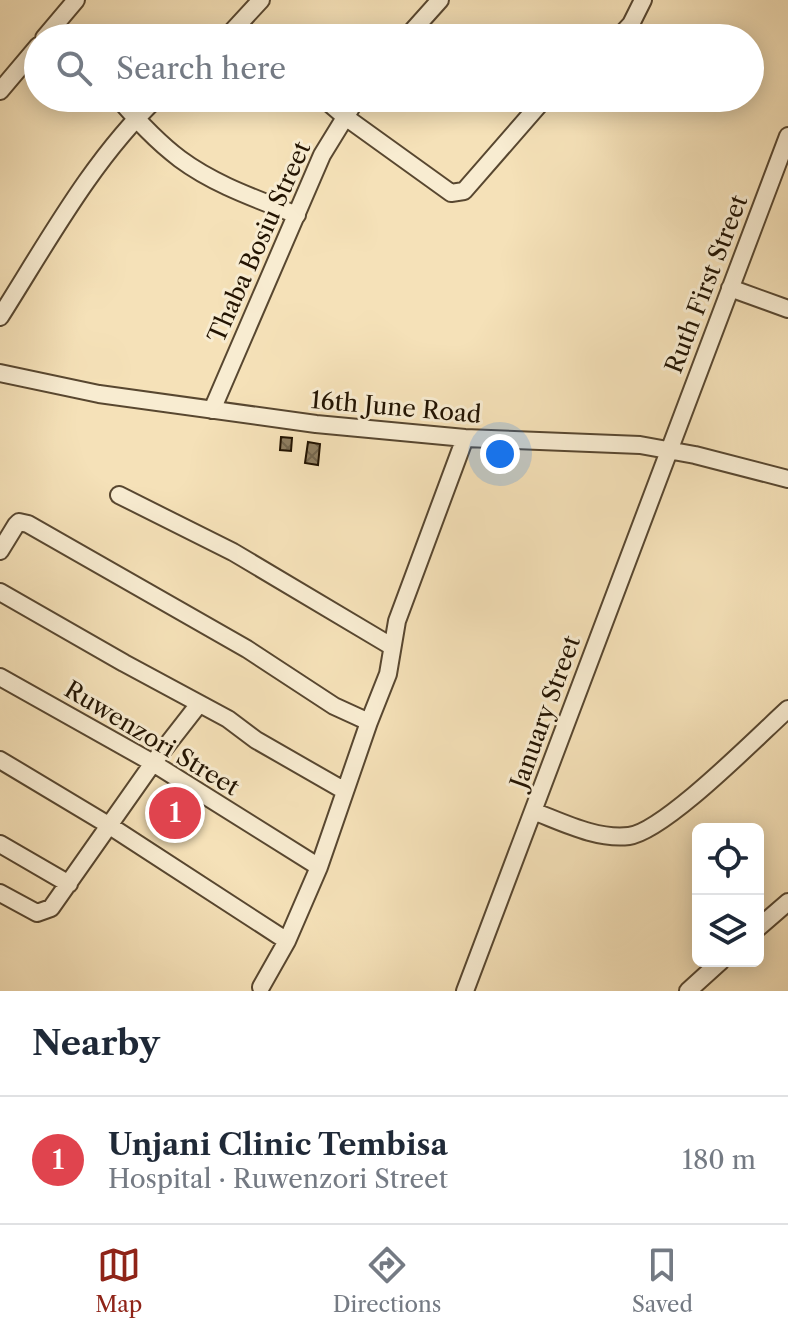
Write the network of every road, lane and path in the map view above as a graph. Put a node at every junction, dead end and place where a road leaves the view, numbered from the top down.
1 (76, 0) edge
2 (261, 0) edge
3 (440, 0) edge
4 (643, 0) edge
5 (58, 24) edge
6 (240, 24) edge
7 (419, 24) edge
8 (631, 24) edge
9 (24, 64) edge
10 (0, 91) edge
11 (130, 112) edge
12 (143, 112) edge
13 (339, 112) edge
14 (347, 112) edge
15 (533, 112) edge
16 (344, 116) junction
17 (136, 119) junction
18 (788, 136) edge
19 (784, 157) edge
20 (297, 215) junction
21 (730, 288) junction
22 (788, 309) edge
23 (0, 317) edge
24 (0, 373) edge
25 (212, 410) junction
26 (465, 438) junction
27 (668, 449) junction
28 (788, 479) edge
29 (119, 495) dead end
30 (0, 551) edge
31 (0, 592) edge
32 (391, 646) junction
33 (0, 677) edge
34 (199, 704) junction
35 (788, 709) edge
36 (369, 722) junction
37 (0, 760) edge
38 (153, 763) junction
39 (345, 791) junction
40 (533, 811) junction
41 (110, 826) junction
42 (0, 844) edge
43 (319, 867) junction
44 (69, 884) junction
45 (0, 893) edge
46 (788, 902) edge
47 (764, 923) edge
48 (287, 941) junction
49 (714, 967) edge
50 (261, 987) dead end
51 (465, 991) edge
52 (688, 991) edge

1 - 5 street
2 - 6 street
3 - 7 street
4 - 8 street
9 - 10 street
11 - 17 street
12 - 17 street
13 - 16 street
14 - 16 street, Thaba Bosiu Street
15 - 16 street
16 - 20 street, Thaba Bosiu Street
17 - 20 street
17 - 23 street
18 - 19 street, Ruth First Street
19 - 21 street, Ruth First Street
20 - 25 street, Thaba Bosiu Street
21 - 22 street
21 - 27 street, Ruth First Street
24 - 25 street, 16th June Road
25 - 26 street, 16th June Road
26 - 27 street, 16th June Road
26 - 32 street
27 - 28 street, 16th June Road
27 - 40 street, January Street
29 - 32 street
30 - 36 street
31 - 34 street
32 - 36 street
33 - 38 street, Ruwenzori Street
34 - 38 street
34 - 39 street
35 - 40 street
36 - 39 street
37 - 41 street
38 - 41 street
38 - 43 street, Ruwenzori Street
39 - 43 street
40 - 51 street, January Street
41 - 44 street
41 - 48 street
42 - 44 street
43 - 48 street
44 - 45 street
46 - 47 street
48 - 50 street
49 - 52 street

